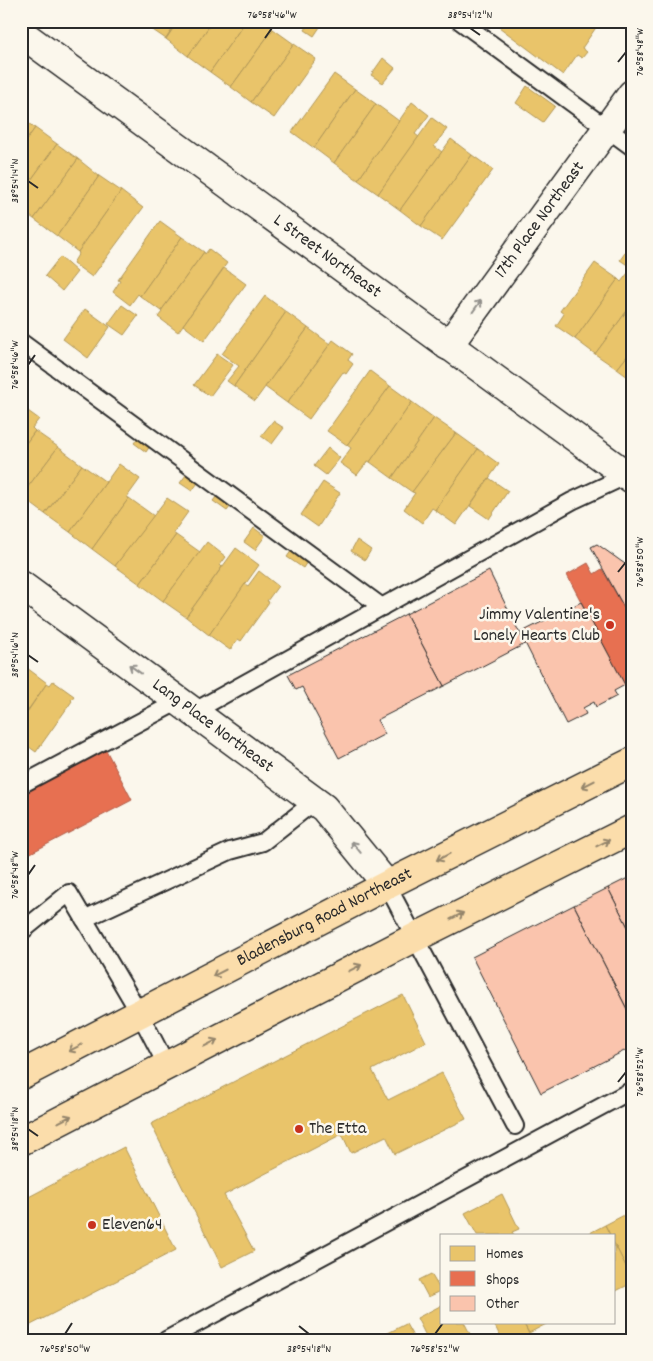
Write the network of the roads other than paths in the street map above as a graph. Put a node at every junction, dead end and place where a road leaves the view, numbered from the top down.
1 (460, 21) edge
2 (21, 33) edge
3 (632, 94) edge
4 (607, 128) junction
5 (632, 146) edge
6 (21, 342) edge
7 (448, 346) junction
8 (630, 476) edge
9 (21, 585) edge
10 (382, 607) junction
11 (186, 706) junction
12 (632, 762) edge
13 (21, 785) edge
14 (315, 801) junction
15 (632, 828) edge
16 (386, 885) junction
17 (84, 919) junction
18 (21, 932) edge
19 (414, 938) junction
20 (140, 1014) junction
21 (167, 1066) junction
22 (21, 1076) edge
23 (632, 1090) edge
24 (515, 1126) dead end
25 (21, 1142) edge
26 (166, 1340) edge

1 - 4 lane
2 - 7 street, L Street Northeast
3 - 4 street, 17th Place Northeast
4 - 5 lane
7 -> 4 street, 17th Place Northeast
6 - 10 lane
7 - 8 street, L Street Northeast
8 - 10 lane
11 -> 9 street, Lang Place Northeast
10 - 11 lane
11 - 13 lane
11 - 14 street, Lang Place Northeast
12 -> 16 main road, Bladensburg Road Northeast
16 -> 14 street, Lang Place Northeast
14 - 17 lane
19 -> 15 main road
16 - 19 lane
16 -> 20 main road, Bladensburg Road Northeast
17 - 18 lane
17 - 20 lane
21 -> 19 main road
19 - 24 lane
20 - 21 lane
20 -> 22 main road, Bladensburg Road Northeast
25 -> 21 main road
23 - 26 lane

